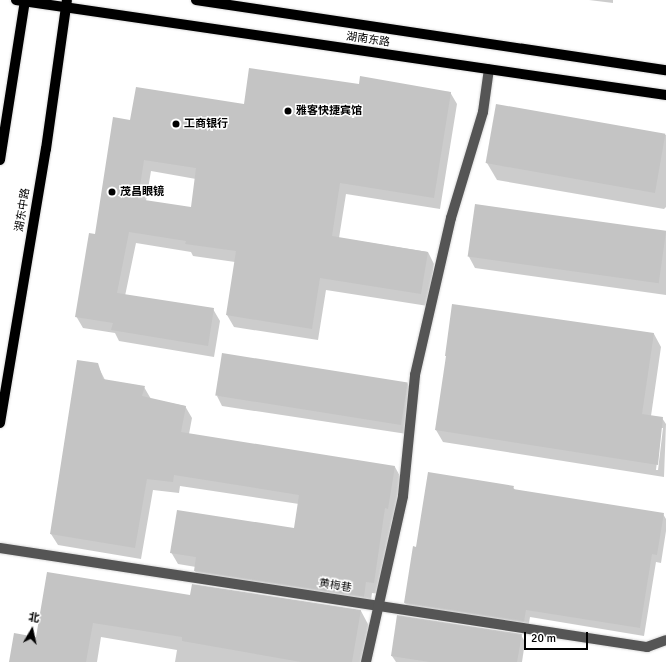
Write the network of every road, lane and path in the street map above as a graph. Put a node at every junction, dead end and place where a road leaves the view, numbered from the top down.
1 (22, 0) edge
2 (196, 0) edge
3 (67, 4) edge
4 (488, 69) junction
5 (666, 70) edge
6 (666, 95) edge
7 (0, 160) edge
8 (0, 423) edge
9 (0, 548) edge
10 (379, 605) junction
11 (666, 640) edge
12 (366, 662) edge

1 - 3 main road, 湖南东路
1 - 7 main road
2 - 5 main road
3 - 4 main road, 湖南东路
3 - 8 main road, 湖东中路
4 - 6 main road, 湖南东路
4 - 10 street
9 - 10 street, 黄梅巷
10 - 11 street, 黄梅巷
10 - 12 street

